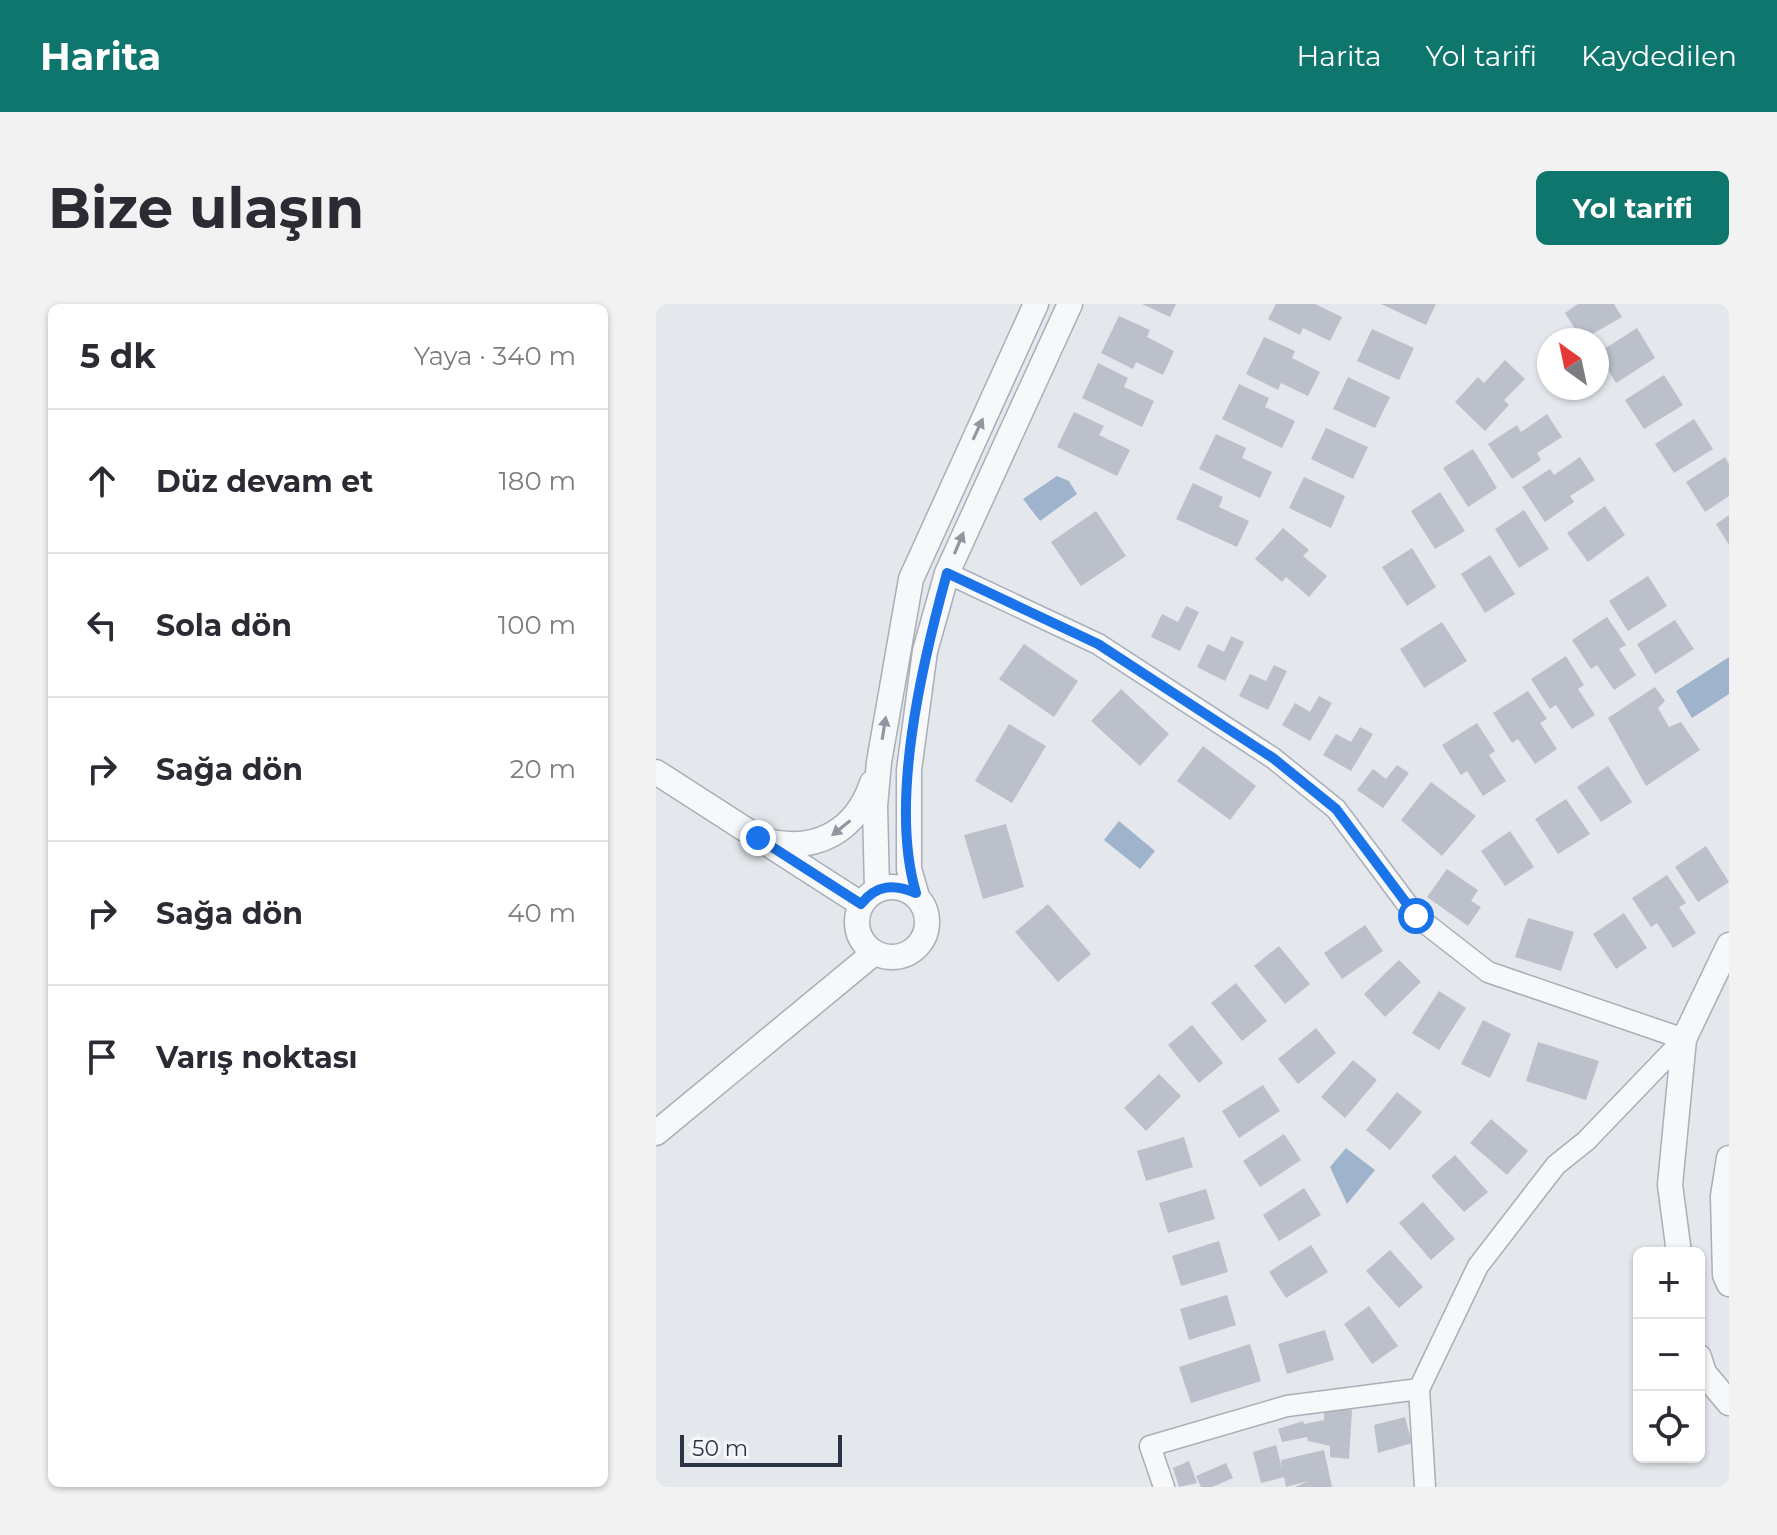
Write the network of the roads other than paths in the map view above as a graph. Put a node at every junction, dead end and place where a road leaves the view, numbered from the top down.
1 (1036, 304) edge
2 (1070, 304) edge
3 (947, 573) junction
4 (879, 762) junction
5 (656, 772) edge
6 (758, 838) junction
7 (916, 893) junction
8 (869, 897) junction
9 (1729, 945) edge
10 (874, 953) junction
11 (1684, 1039) junction
12 (656, 1133) edge
13 (1729, 1158) edge
14 (1678, 1247) edge
15 (1729, 1284) edge
16 (1705, 1374) edge
17 (1419, 1389) junction
18 (1729, 1403) edge
19 (1164, 1487) edge
20 (1425, 1487) edge

4 -> 1 street
3 -> 2 street
3 - 7 street
3 - 11 street
4 -> 6 street
4 - 8 street
5 - 6 street
6 - 8 street
7 - 8 street
7 - 10 street
8 - 10 street
9 - 11 street
10 - 12 street
11 - 14 street
11 - 17 street
13 - 15 street
16 - 18 street
17 - 19 street
17 - 20 street

